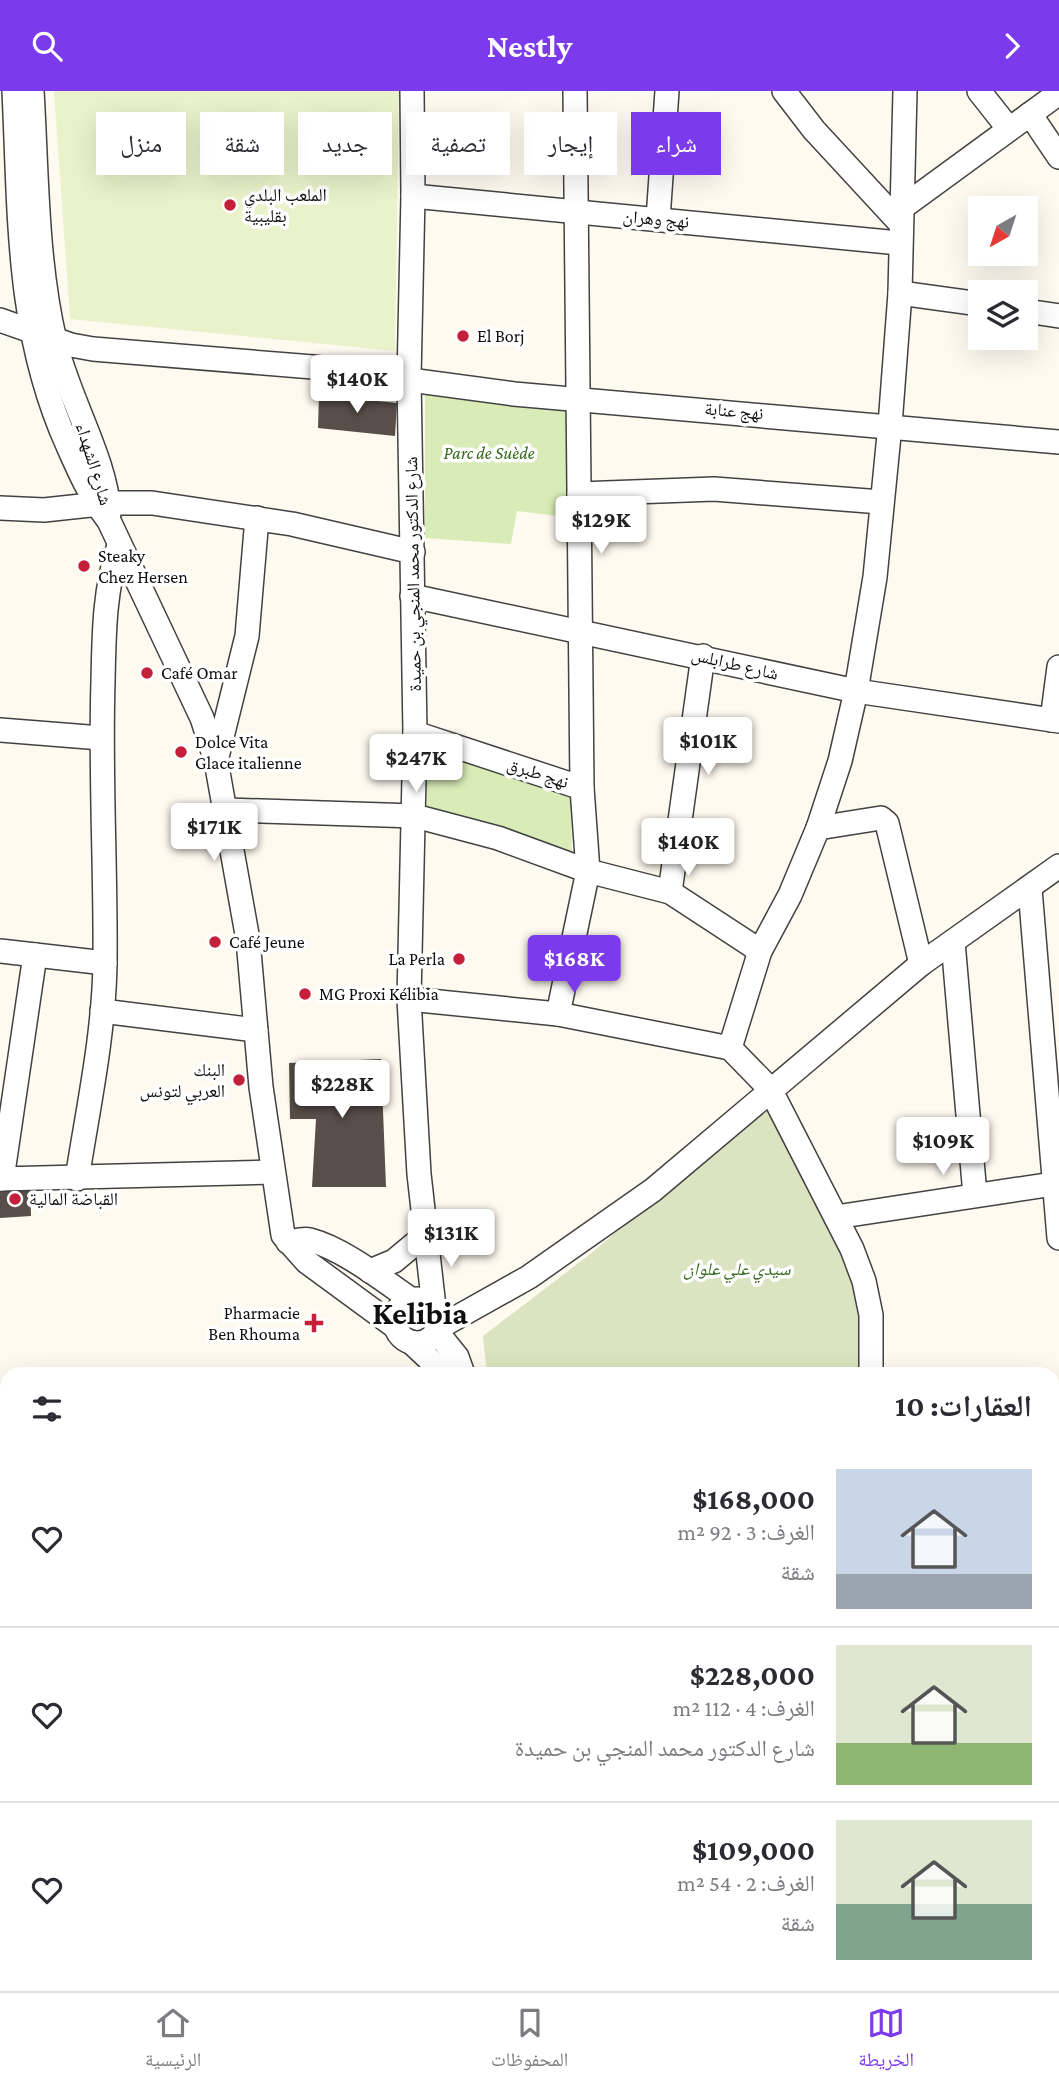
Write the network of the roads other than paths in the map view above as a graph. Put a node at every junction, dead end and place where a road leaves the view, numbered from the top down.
1 (14, 91) edge
2 (32, 91) edge
3 (412, 91) edge
4 (575, 91) edge
5 (667, 91) edge
6 (783, 91) edge
7 (905, 91) edge
8 (979, 91) edge
9 (1059, 93) edge
10 (1030, 114) junction
11 (1009, 129) junction
12 (1059, 157) edge
13 (414, 196) junction
14 (575, 212) junction
15 (658, 219) junction
16 (901, 224) junction
17 (900, 293) junction
18 (968, 302) edge
19 (1038, 313) edge
20 (1059, 316) edge
21 (0, 320) edge
22 (30, 331) junction
23 (54, 339) junction
24 (409, 378) junction
25 (576, 397) junction
26 (890, 425) junction
27 (1059, 442) edge
28 (579, 494) junction
29 (881, 502) junction
30 (0, 509) edge
31 (105, 509) junction
32 (257, 518) junction
33 (119, 545) junction
34 (413, 552) junction
35 (412, 596) junction
36 (580, 632) junction
37 (703, 656) junction
38 (1059, 667) edge
39 (856, 691) junction
40 (1055, 720) edge
41 (0, 730) edge
42 (415, 733) junction
43 (101, 738) junction
44 (216, 761) junction
45 (582, 787) junction
46 (228, 810) junction
47 (415, 816) junction
48 (818, 828) junction
49 (1059, 866) edge
50 (587, 871) junction
51 (1030, 888) junction
52 (670, 892) junction
53 (953, 942) junction
54 (0, 951) edge
55 (760, 951) junction
56 (35, 955) junction
57 (105, 963) junction
58 (921, 964) junction
59 (409, 999) junction
60 (102, 1011) junction
61 (558, 1014) junction
62 (256, 1030) junction
63 (730, 1048) junction
64 (771, 1089) junction
65 (272, 1172) junction
66 (1, 1179) edge
67 (77, 1179) junction
68 (1056, 1184) edge
69 (975, 1195) junction
70 (836, 1217) junction
71 (425, 1236) junction
72 (1059, 1238) edge
73 (288, 1242) junction
74 (370, 1271) junction
75 (431, 1315) junction
76 (404, 1335) junction
77 (438, 1367) edge
78 (461, 1367) edge
79 (871, 1367) edge

1 - 22 street, شارع الشهداء
2 - 23 street, شارع الشهداء
3 - 13 street, شارع الدكتور محمد المنجي بن حميدة
4 - 14 street
5 - 15 street
6 - 16 street
7 - 16 street
8 - 11 street
9 - 10 street
10 - 11 street
10 - 12 street
11 - 16 street
13 - 14 street, نهج وهران
13 - 24 street, شارع الدكتور محمد المنجي بن حميدة
14 - 15 street, نهج وهران
14 - 25 street
15 - 16 street, نهج وهران
16 - 17 street
17 - 18 street
17 - 26 street
19 - 20 street
21 - 22 street, نهج عنابة
22 - 23 street, نهج عنابة
22 - 31 street, شارع الشهداء
23 - 24 street, نهج عنابة
23 - 31 street, شارع الشهداء
24 - 25 street, نهج عنابة
24 - 34 street, شارع الدكتور محمد المنجي بن حميدة
25 - 26 street, نهج عنابة
25 - 28 street
26 - 27 street, نهج عنابة
26 - 29 street
28 - 29 street
28 - 36 street
29 - 39 street
30 - 31 street
31 - 32 street
31 - 33 street
32 - 34 street
32 - 44 street
33 - 43 street
33 - 44 street
34 - 35 street, شارع الدكتور محمد المنجي بن حميدة
35 - 36 street, شارع طرابلس
35 - 42 street, شارع الدكتور محمد المنجي بن حميدة
36 - 37 street, شارع طرابلس
36 - 45 street
37 - 39 street, شارع طرابلس
37 - 52 street
38 - 40 street
39 - 40 street, شارع طرابلس
39 - 48 street
41 - 43 street
42 - 45 street, نهج طبرق
42 - 47 street, شارع الدكتور محمد المنجي بن حميدة
43 - 57 street
44 - 46 street
45 - 50 street
46 - 47 street
46 - 62 street
47 - 50 street
47 - 59 street, شارع الدكتور محمد المنجي بن حميدة
48 - 55 street
48 - 58 street
49 - 51 street
50 - 52 street
50 - 61 street
51 - 53 street
51 - 68 street
52 - 55 street
53 - 58 street
53 - 69 street
54 - 56 street
55 - 63 street
56 - 57 street
56 - 66 street
57 - 60 street
58 - 64 street
59 - 61 street
59 - 71 street, شارع الدكتور محمد المنجي بن حميدة
60 - 62 street
60 - 67 street
61 - 63 street
62 - 65 street
63 - 64 street
64 - 70 street
64 - 75 street
65 - 67 street
65 - 73 street
66 - 67 street
68 - 69 street
68 - 72 street
69 - 70 street
70 - 79 street
71 - 74 street
71 - 75 street, شارع الدكتور محمد المنجي بن حميدة
73 - 74 street
73 - 76 street
74 - 75 street
75 - 76 street
75 - 76 street
75 - 78 street
76 - 77 street

